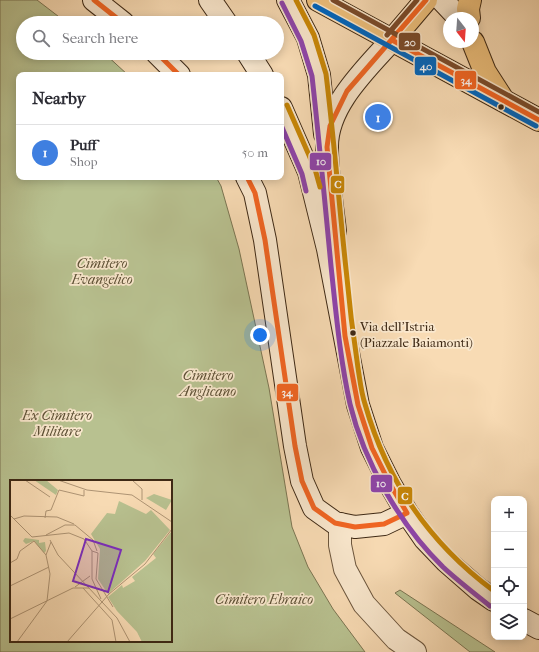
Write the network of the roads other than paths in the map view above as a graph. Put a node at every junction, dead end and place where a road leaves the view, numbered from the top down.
1 (94, 0) edge
2 (210, 0) edge
3 (288, 0) edge
4 (318, 0) edge
5 (426, 0) edge
6 (442, 0) edge
7 (470, 0) edge
8 (454, 12) edge
9 (468, 12) edge
10 (114, 16) edge
11 (221, 16) edge
12 (392, 40) junction
13 (475, 48) edge
14 (164, 60) edge
15 (252, 60) edge
16 (176, 72) edge
17 (260, 72) edge
18 (503, 101) junction
19 (284, 115) edge
20 (539, 120) edge
21 (327, 147) junction
22 (248, 180) edge
23 (345, 336) junction
24 (407, 513) junction
25 (340, 524) junction
26 (491, 598) edge
27 (527, 622) edge
28 (539, 628) edge
29 (415, 652) edge

1 - 10 main road
2 - 11 main road
3 - 21 main road
4 - 12 main road
5 - 12 main road
6 - 8 main road
7 - 9 main road
12 - 18 main road
12 - 21 main road
13 - 18 main road
14 - 16 main road
15 - 17 main road
18 - 20 main road
19 - 23 main road
21 - 23 main road
22 - 25 main road
23 - 24 main road
24 - 25 main road
24 - 26 main road
25 - 29 main road
27 - 28 main road

